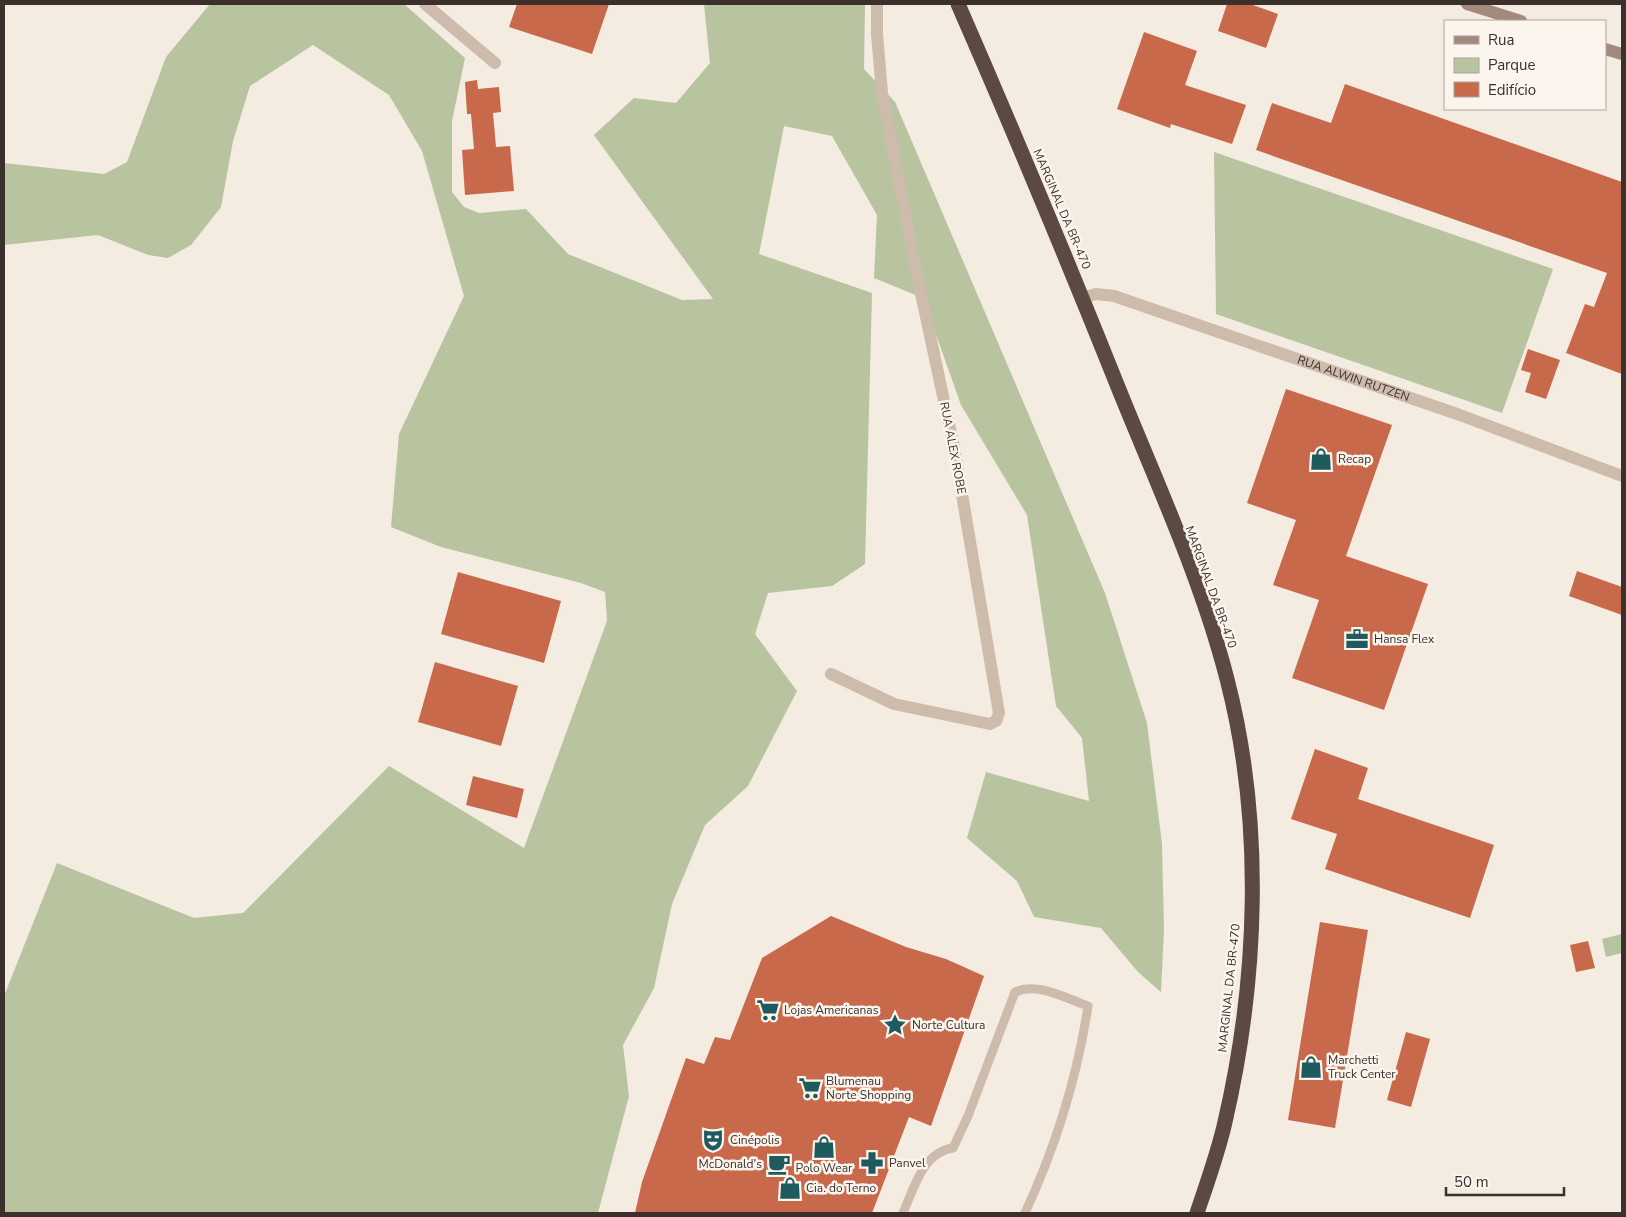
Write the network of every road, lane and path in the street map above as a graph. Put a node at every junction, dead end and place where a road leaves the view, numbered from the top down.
1 (425, 4) edge
2 (877, 4) edge
3 (958, 4) edge
4 (1467, 4) edge
5 (1518, 20) edge
6 (1606, 49) edge
7 (1622, 54) edge
8 (495, 63) dead end
9 (1082, 298) junction
10 (1622, 476) edge
11 (832, 674) dead end
12 (903, 1213) edge
13 (1025, 1213) edge
14 (1197, 1213) edge

1 - 8 street
2 - 11 street, RUA ALEX ROBE
3 - 9 highway, MARGINAL DA BR-470
4 - 5 street
6 - 7 street
9 - 10 street, RUA ALWIN RUTZEN
9 - 14 highway, MARGINAL DA BR-470
12 - 13 lane

